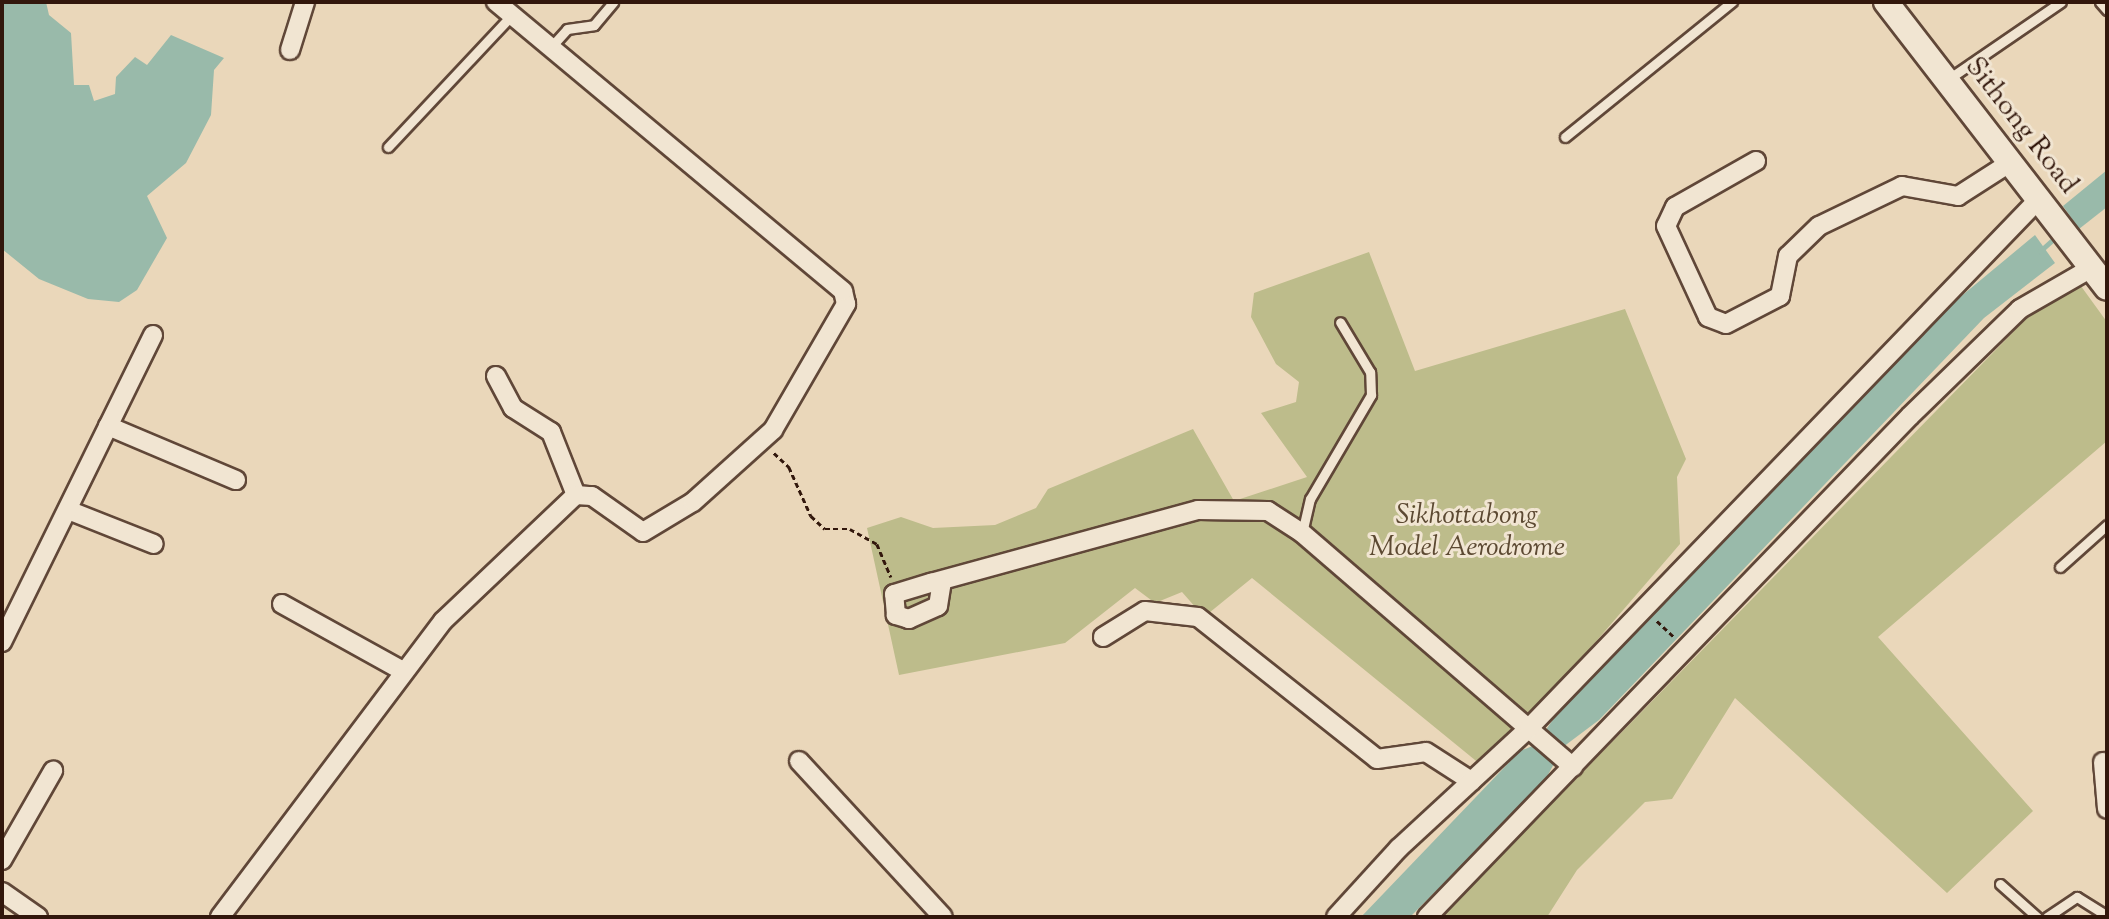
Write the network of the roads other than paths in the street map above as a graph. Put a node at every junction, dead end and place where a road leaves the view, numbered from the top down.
1 (305, 2) edge
2 (496, 2) edge
3 (613, 2) edge
4 (1732, 2) edge
5 (1885, 2) edge
6 (2061, 2) edge
7 (2100, 2) edge
8 (2107, 10) edge
9 (509, 18) junction
10 (550, 48) junction
11 (290, 50) dead end
12 (1947, 80) junction
13 (1565, 137) dead end
14 (388, 147) dead end
15 (1756, 160) dead end
16 (2011, 162) junction
17 (2042, 200) junction
18 (2093, 268) junction
19 (2107, 288) edge
20 (1340, 323) dead end
21 (153, 335) dead end
22 (496, 376) dead end
23 (108, 426) junction
24 (236, 480) dead end
25 (576, 495) junction
26 (68, 510) junction
27 (2107, 525) edge
28 (1302, 533) junction
29 (154, 544) dead end
30 (2060, 567) dead end
31 (942, 580) junction
32 (282, 604) dead end
33 (1103, 637) dead end
34 (2, 642) edge
35 (401, 670) junction
36 (1534, 732) junction
37 (799, 761) dead end
38 (1568, 762) junction
39 (2103, 762) dead end
40 (53, 771) dead end
41 (1471, 781) junction
42 (2107, 809) edge
43 (2, 860) edge
44 (2000, 884) dead end
45 (2, 892) edge
46 (2107, 916) edge
47 (38, 917) edge
48 (220, 917) edge
49 (943, 917) edge
50 (1336, 917) edge
51 (1427, 917) edge
52 (2037, 917) edge
53 (2047, 917) edge

1 - 11 street
2 - 9 street
3 - 10 lane
4 - 13 lane
5 - 12 main road, Sithong Road
6 - 12 lane
7 - 8 lane
9 - 10 street
9 - 14 lane
10 - 25 street
12 - 16 main road, Sithong Road
15 - 16 street
16 - 17 main road, Sithong Road
17 - 18 main road, Sithong Road
17 - 36 street
18 - 19 main road, Sithong Road
18 - 38 street
20 - 28 lane
21 - 23 street
22 - 25 street
23 - 24 street
23 - 26 street
25 - 35 street
26 - 29 street
26 - 34 street
27 - 30 lane
28 - 31 street
28 - 36 street
31 - 31 street
32 - 35 street
33 - 41 street
35 - 48 street
36 - 38 street
36 - 41 street
37 - 49 street
38 - 51 street
39 - 42 street
40 - 43 street
41 - 50 street
44 - 52 lane
45 - 47 street
46 - 53 lane

